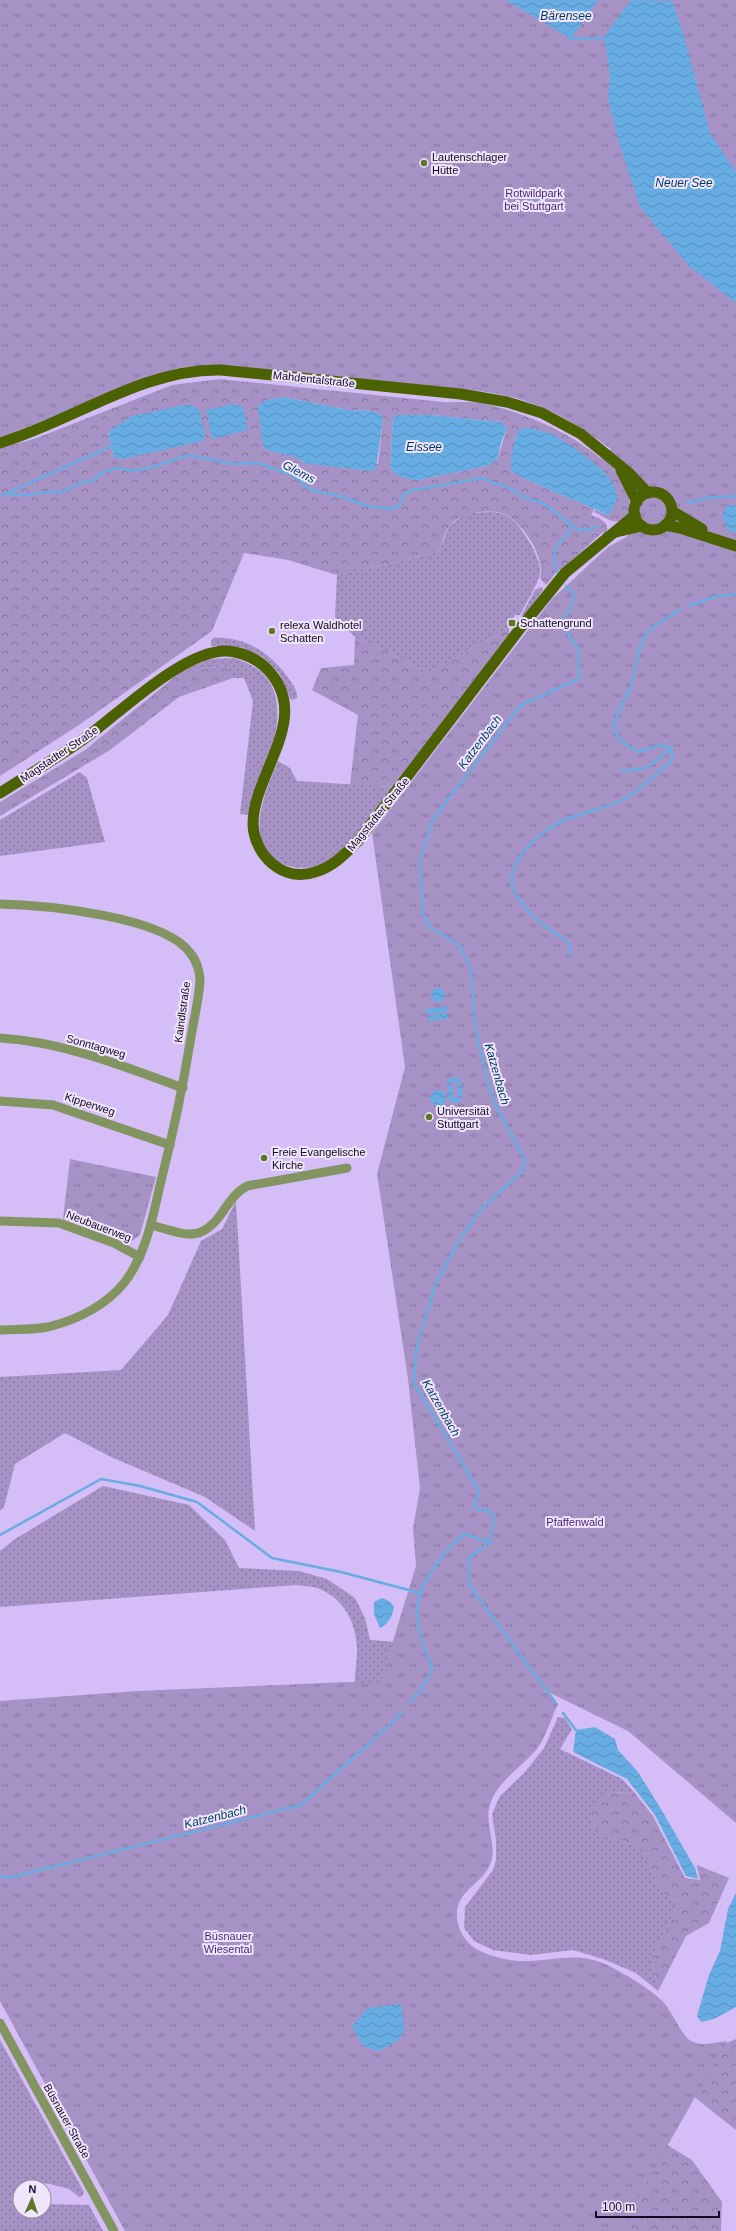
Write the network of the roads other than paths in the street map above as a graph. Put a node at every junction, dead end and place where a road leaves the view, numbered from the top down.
1 (0, 443) edge
2 (621, 468) junction
3 (648, 493) junction
4 (637, 502) junction
5 (672, 511) junction
6 (635, 515) junction
7 (665, 525) junction
8 (642, 526) junction
9 (616, 532) junction
10 (731, 544) edge
11 (0, 793) edge
12 (0, 904) edge
13 (0, 1038) edge
14 (183, 1088) junction
15 (0, 1101) edge
16 (170, 1145) junction
17 (347, 1168) dead end
18 (0, 1221) edge
19 (151, 1225) junction
20 (140, 1256) junction
21 (0, 1330) edge
22 (0, 2023) edge
23 (114, 2231) edge

1 - 2 main road, Mahdentalstraße
2 - 3 main road, Mahdentalstraße
2 - 4 main road, Mahdentalstraße
3 - 4 main road
3 - 5 main road
4 - 6 main road
5 - 7 main road
5 - 10 main road
6 - 8 main road
6 - 9 main road, Magstadter Straße
7 - 8 main road
7 - 10 main road
8 - 9 main road, Magstadter Straße
9 - 11 main road, Magstadter Straße
12 - 14 street, Kaindlstraße
13 - 14 street, Sonntagweg
14 - 16 street, Kaindlstraße
15 - 16 street, Kipperweg
16 - 19 street, Kaindlstraße
17 - 19 street
18 - 20 street, Neubauerweg
19 - 20 street, Kaindlstraße
20 - 21 street, Kaindlstraße
22 - 23 street, Büsnauer Straße

